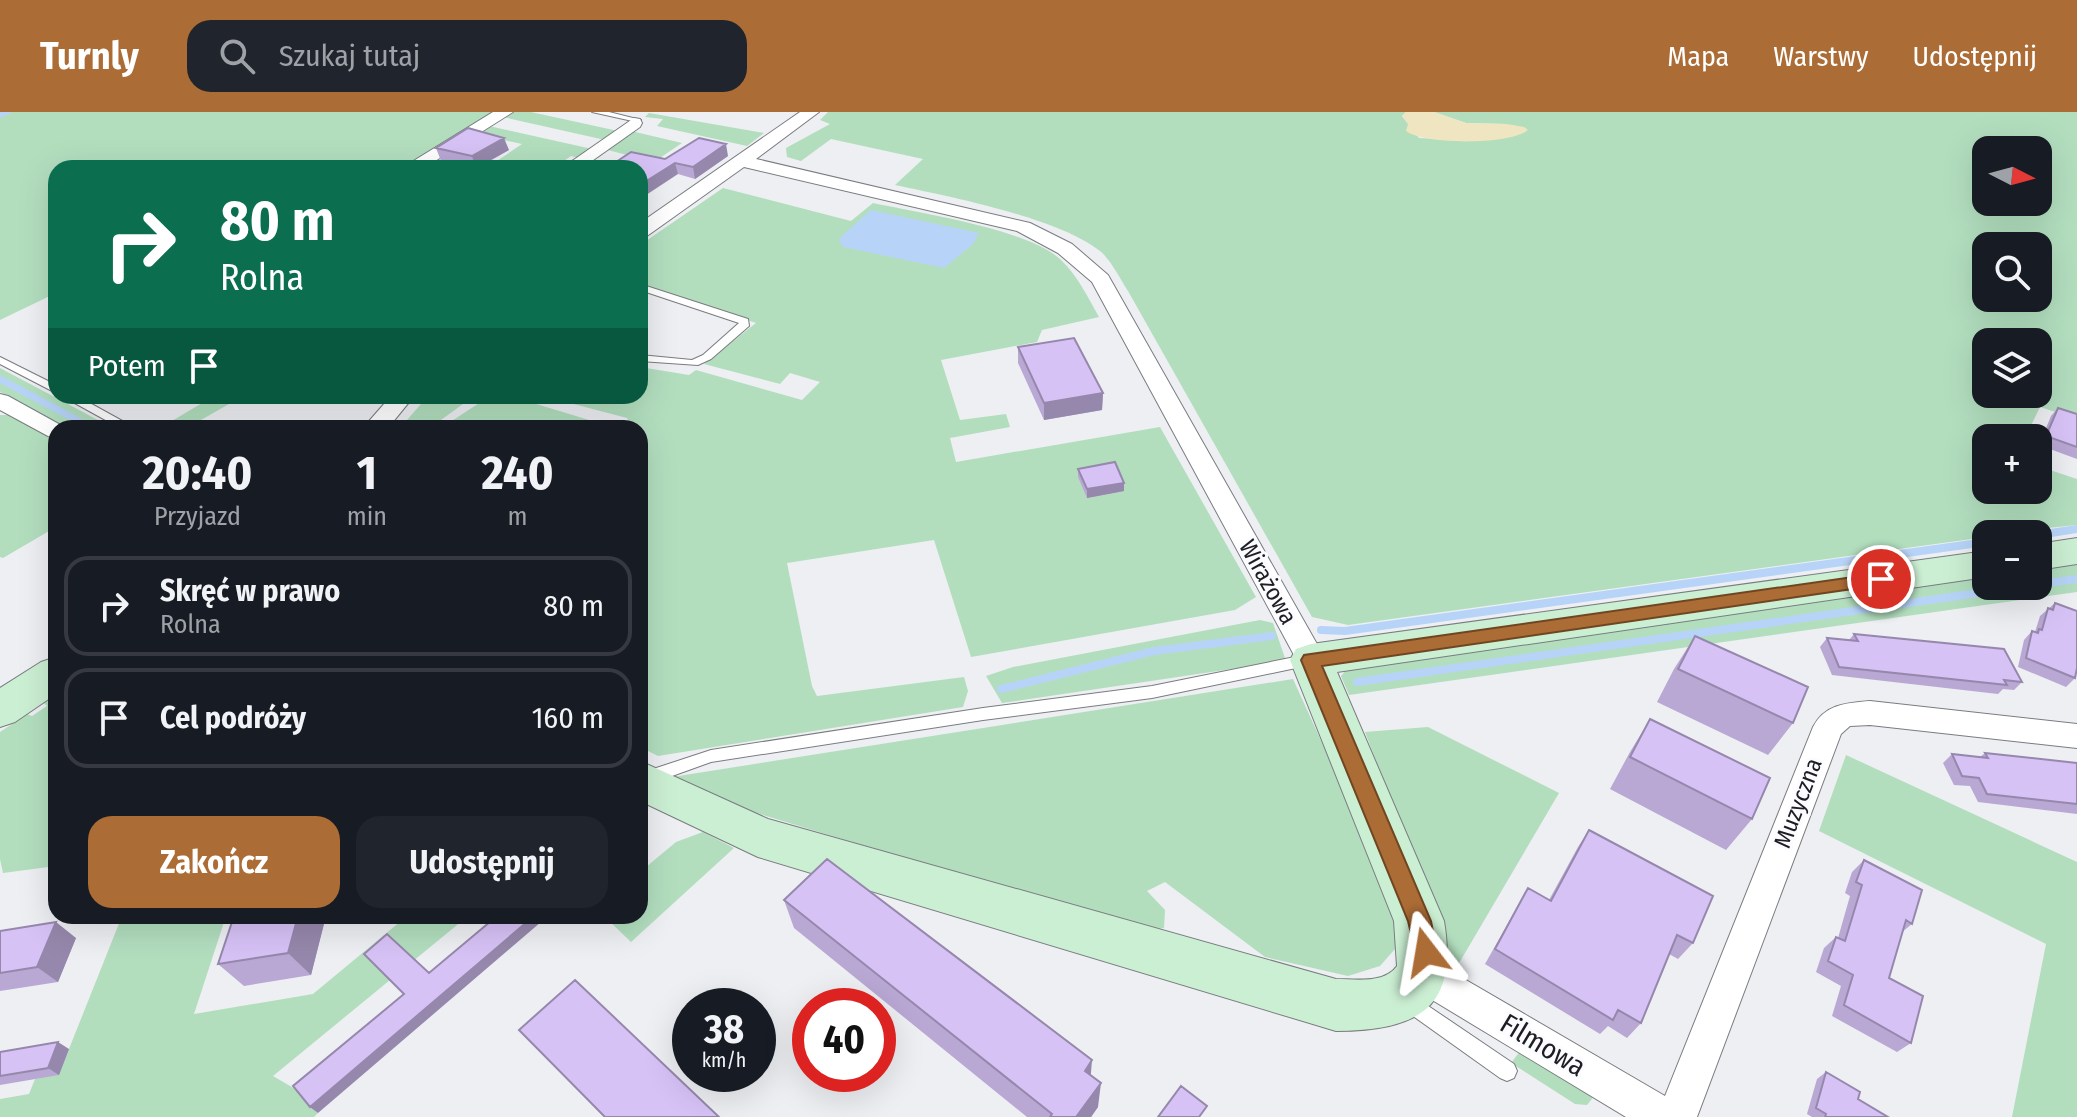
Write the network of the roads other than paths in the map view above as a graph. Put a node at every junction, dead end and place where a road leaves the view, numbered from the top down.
1 (505, 112) edge
2 (596, 112) edge
3 (811, 112) edge
4 (638, 118) edge
5 (424, 160) edge
6 (582, 160) edge
7 (742, 161) junction
8 (648, 226) edge
9 (648, 290) edge
10 (648, 359) edge
11 (0, 360) edge
12 (48, 386) edge
13 (0, 401) edge
14 (83, 404) edge
15 (396, 404) edge
16 (114, 420) edge
17 (382, 420) edge
18 (48, 427) edge
19 (2077, 551) edge
20 (2052, 555) edge
21 (1972, 566) edge
22 (1311, 660) junction
23 (48, 678) edge
24 (0, 710) edge
25 (2077, 736) edge
26 (648, 777) edge
27 (648, 784) edge
28 (1412, 986) junction
29 (1507, 1071) dead end
30 (1663, 1117) edge
31 (1677, 1117) edge

1 - 5 street
2 - 4 lane
3 - 7 street
4 - 6 street
7 - 8 street
7 - 22 street, Wirażowa
9 - 10 lane
11 - 12 lane
13 - 18 street
14 - 16 lane
15 - 17 street
19 - 20 street
21 - 22 street
22 - 26 lane
22 - 28 street, Wirażowa
23 - 24 street
25 - 31 street, Muzyczna
27 - 28 street
28 - 29 lane
28 - 30 street, Filmowa

